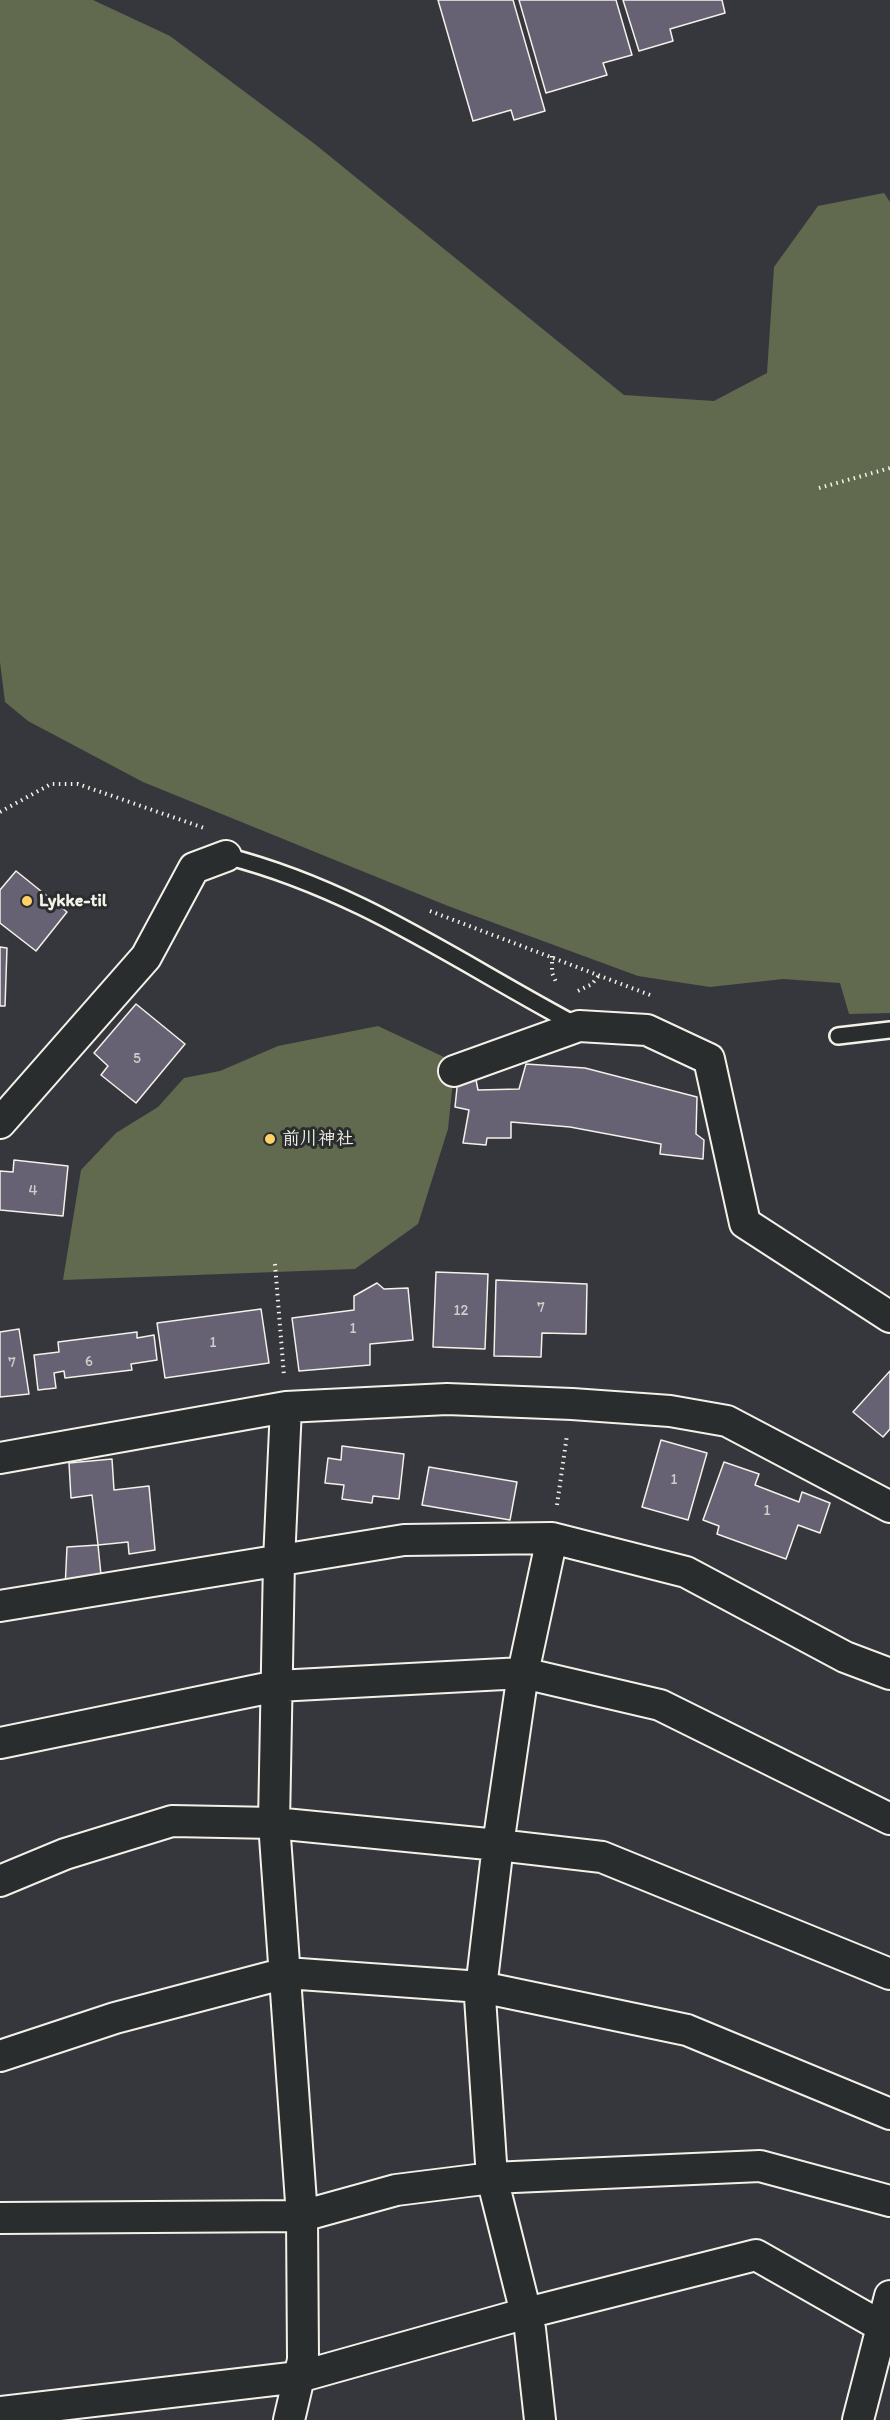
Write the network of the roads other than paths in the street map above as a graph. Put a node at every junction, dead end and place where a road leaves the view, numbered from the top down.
1 (226, 856) joint
2 (579, 1026) junction
3 (890, 1030) edge
4 (838, 1036) dead end
5 (454, 1071) dead end
6 (0, 1123) edge
7 (890, 1317) edge
8 (286, 1407) junction
9 (0, 1458) edge
10 (890, 1507) edge
11 (552, 1538) junction
12 (279, 1561) junction
13 (0, 1606) edge
14 (523, 1673) junction
15 (890, 1674) edge
16 (277, 1686) junction
17 (0, 1743) edge
18 (890, 1819) edge
19 (274, 1823) junction
20 (498, 1845) junction
21 (0, 1881) edge
22 (286, 1973) junction
23 (890, 1974) edge
24 (481, 1988) junction
25 (0, 2056) edge
26 (890, 2114) edge
27 (492, 2178) junction
28 (890, 2201) edge
29 (302, 2216) junction
30 (0, 2218) edge
31 (890, 2296) edge
32 (527, 2313) junction
33 (885, 2333) edge
34 (299, 2377) junction
35 (0, 2412) edge
36 (289, 2420) edge
37 (540, 2420) edge
38 (858, 2420) edge

1 - 2 lane
1 - 6 street
2 - 5 street
2 - 7 street
3 - 4 lane
8 - 9 street
8 - 10 street
8 - 12 street
11 - 12 street
11 - 14 street
11 - 15 street
12 - 13 street
12 - 16 street
14 - 16 street
14 - 18 street
14 - 20 street
16 - 17 street
16 - 19 street
19 - 20 street
19 - 21 street
19 - 22 street
20 - 23 street
20 - 24 street
22 - 24 street
22 - 25 street
22 - 29 street
24 - 26 street
24 - 27 street
27 - 28 street
27 - 29 street
27 - 32 street
29 - 30 street
29 - 34 street
31 - 33 street
32 - 33 street
32 - 34 street
32 - 37 street
33 - 38 street
34 - 35 street
34 - 36 street

